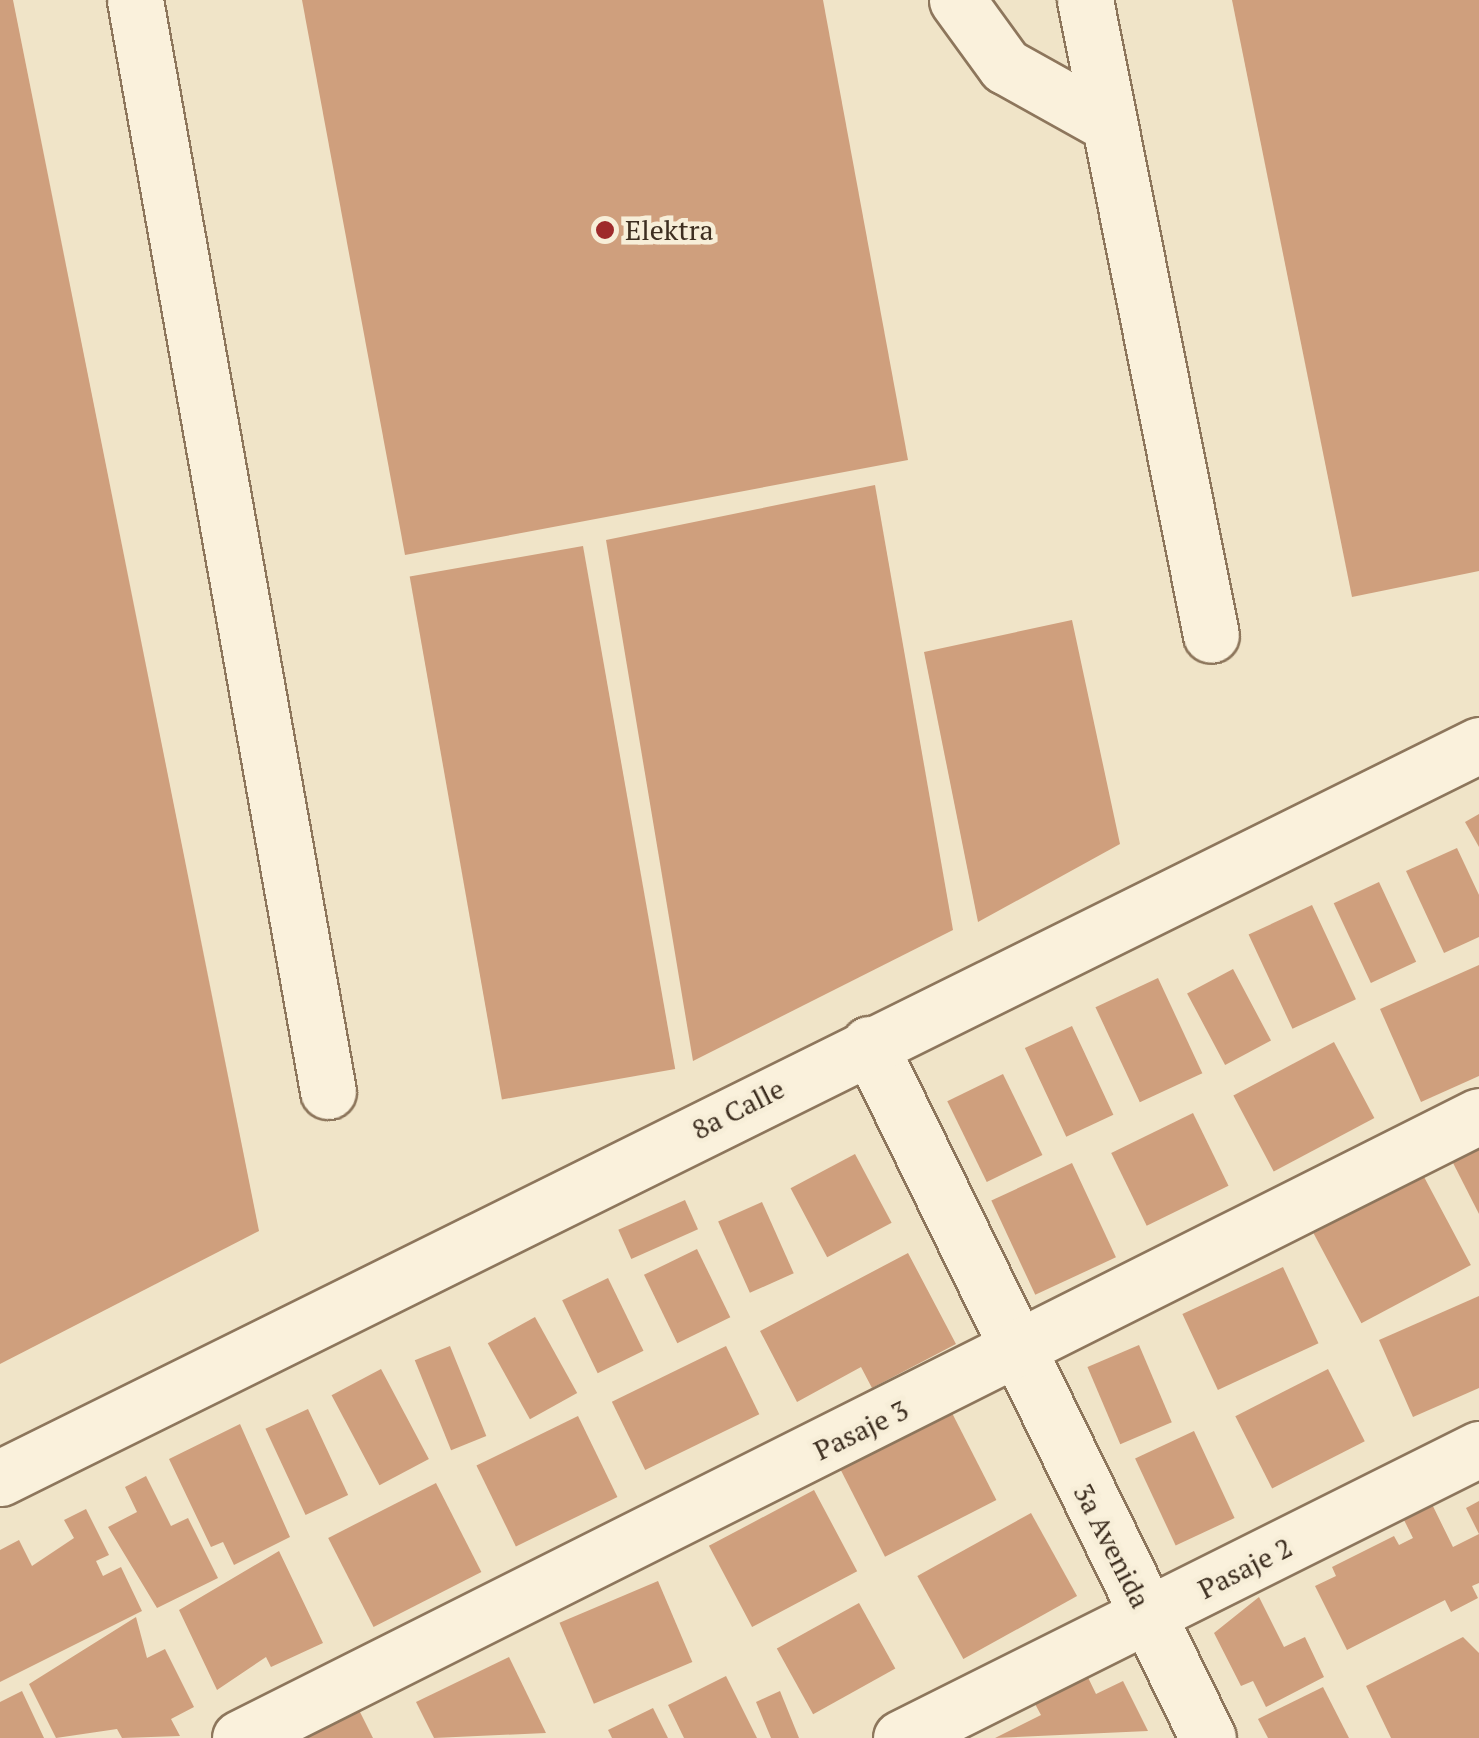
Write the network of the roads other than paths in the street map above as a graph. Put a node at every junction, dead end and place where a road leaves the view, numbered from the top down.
1 (135, 0) edge
2 (958, 0) edge
3 (1085, 0) edge
4 (1105, 122) junction
5 (1210, 634) dead end
6 (1479, 745) edge
7 (869, 1044) junction
8 (328, 1092) dead end
9 (1479, 1116) edge
10 (1015, 1354) junction
11 (1479, 1449) edge
12 (0, 1478) edge
13 (1148, 1618) junction
14 (240, 1738) edge
15 (901, 1738) edge
16 (1208, 1738) edge

1 - 8 street
2 - 4 street
3 - 4 street
4 - 5 street
6 - 7 street, 8a Calle
7 - 10 street, 3a Avenida
7 - 12 street, 8a Calle
9 - 10 street, Pasaje 3
10 - 13 street, 3a Avenida
10 - 14 street, Pasaje 3
11 - 13 street, Pasaje 2
13 - 15 street, Pasaje 2
13 - 16 street, 3a Avenida

